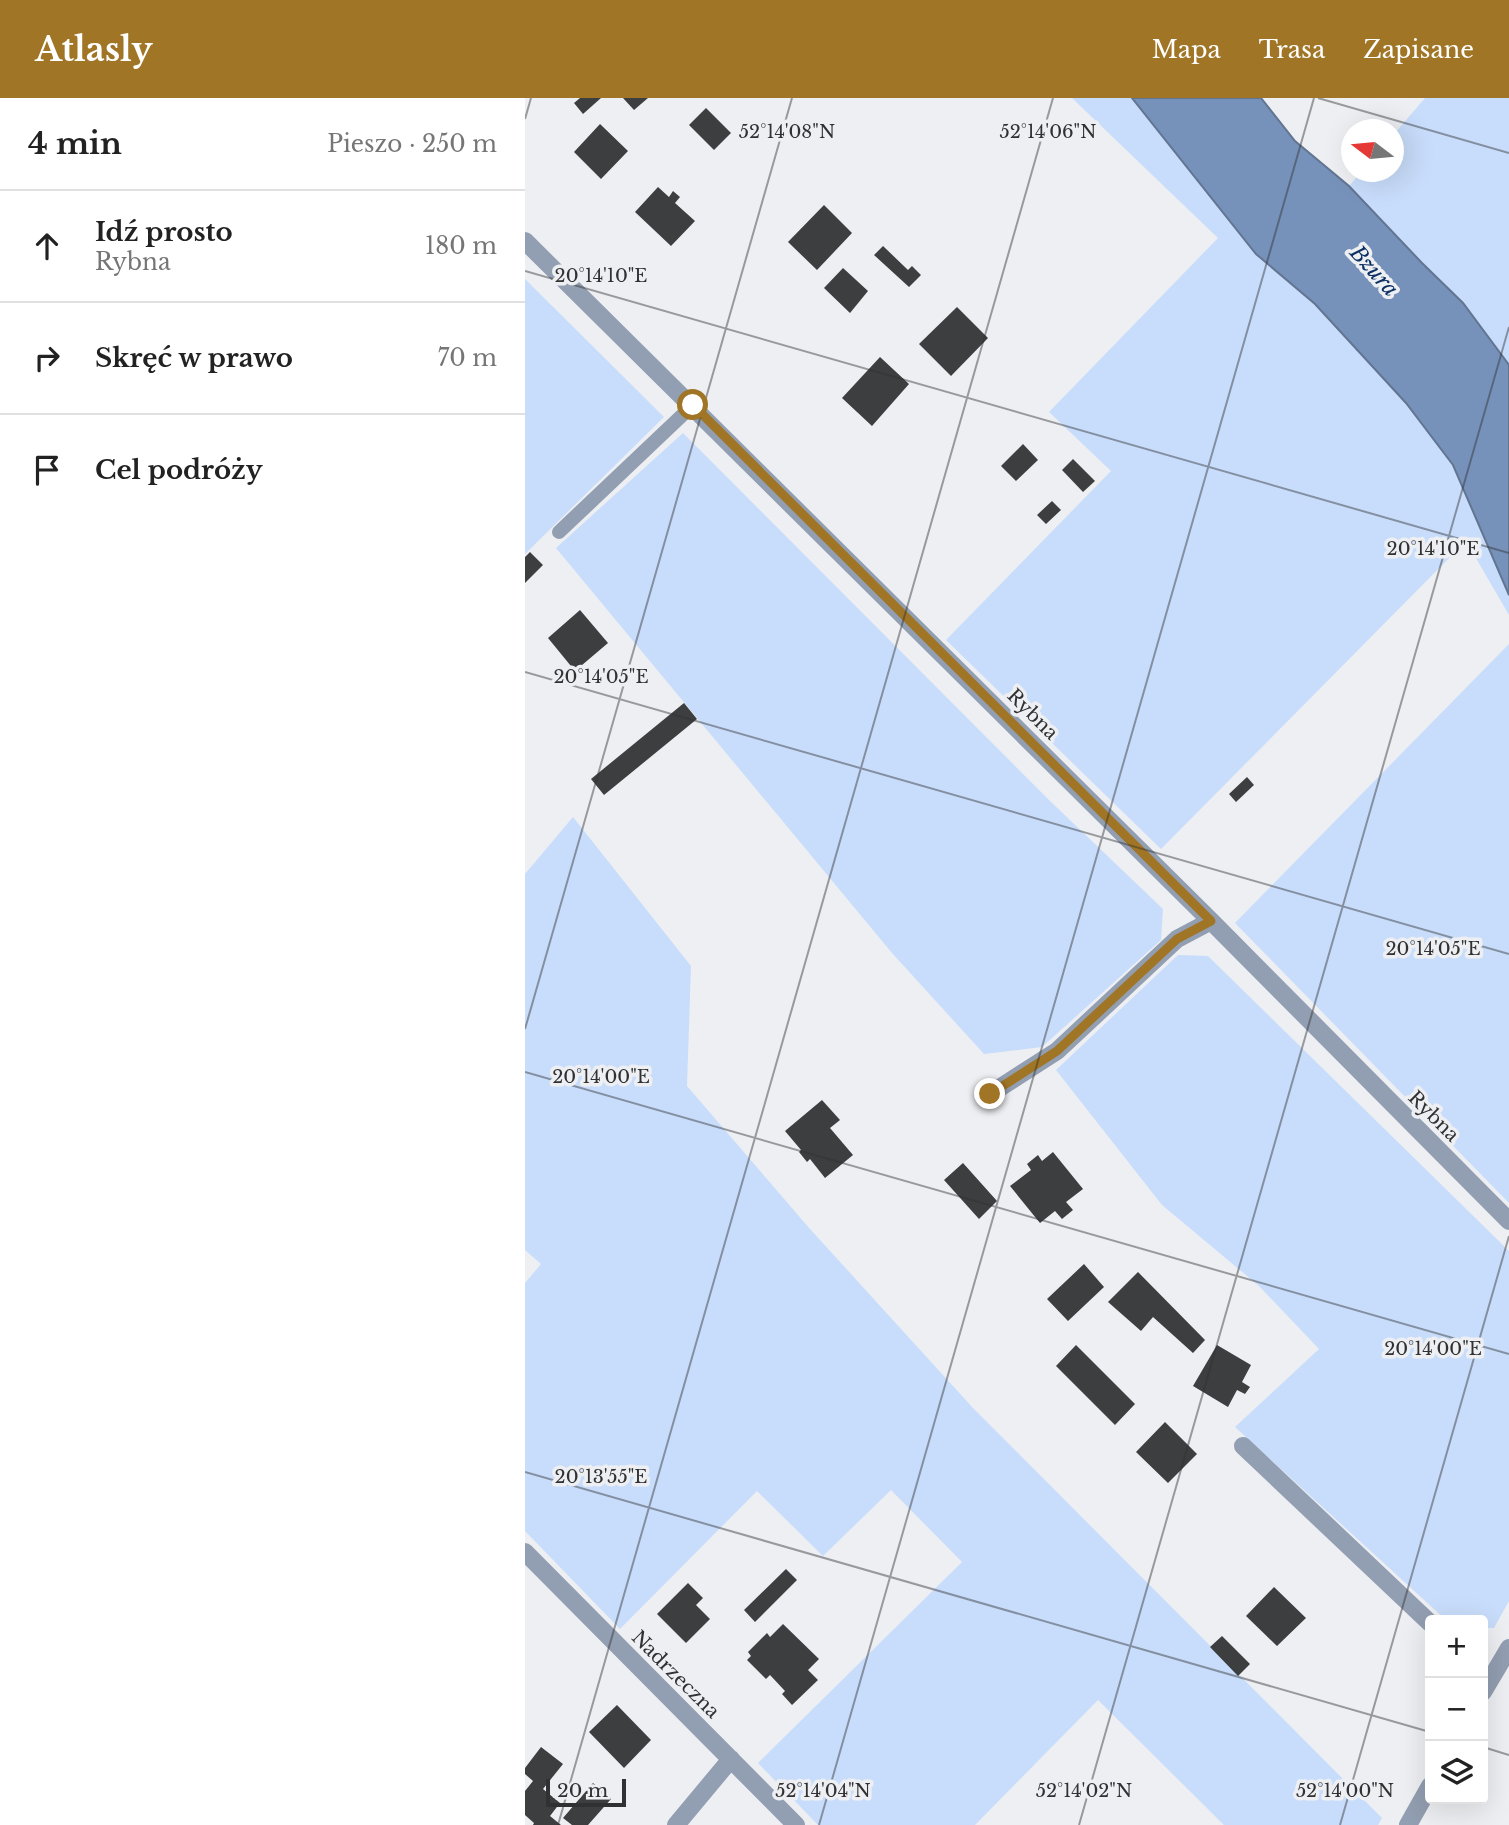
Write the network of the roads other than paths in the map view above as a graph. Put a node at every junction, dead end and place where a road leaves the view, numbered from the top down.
1 (525, 241) edge
2 (693, 405) junction
3 (559, 532) dead end
4 (1211, 921) junction
5 (990, 1094) dead end
6 (1509, 1221) edge
7 (1243, 1446) dead end
8 (525, 1552) edge
9 (1425, 1618) edge
10 (1509, 1648) edge
11 (1488, 1671) edge
12 (731, 1759) junction
13 (1425, 1795) edge
14 (676, 1825) edge
15 (796, 1825) edge
16 (1408, 1825) edge

1 - 2 street, Rybna
2 - 3 lane
2 - 4 street, Rybna
4 - 5 street
4 - 6 street, Rybna
7 - 9 street
8 - 12 street, Nadrzeczna
10 - 11 street
12 - 14 street
12 - 15 street, Nadrzeczna
13 - 16 street

